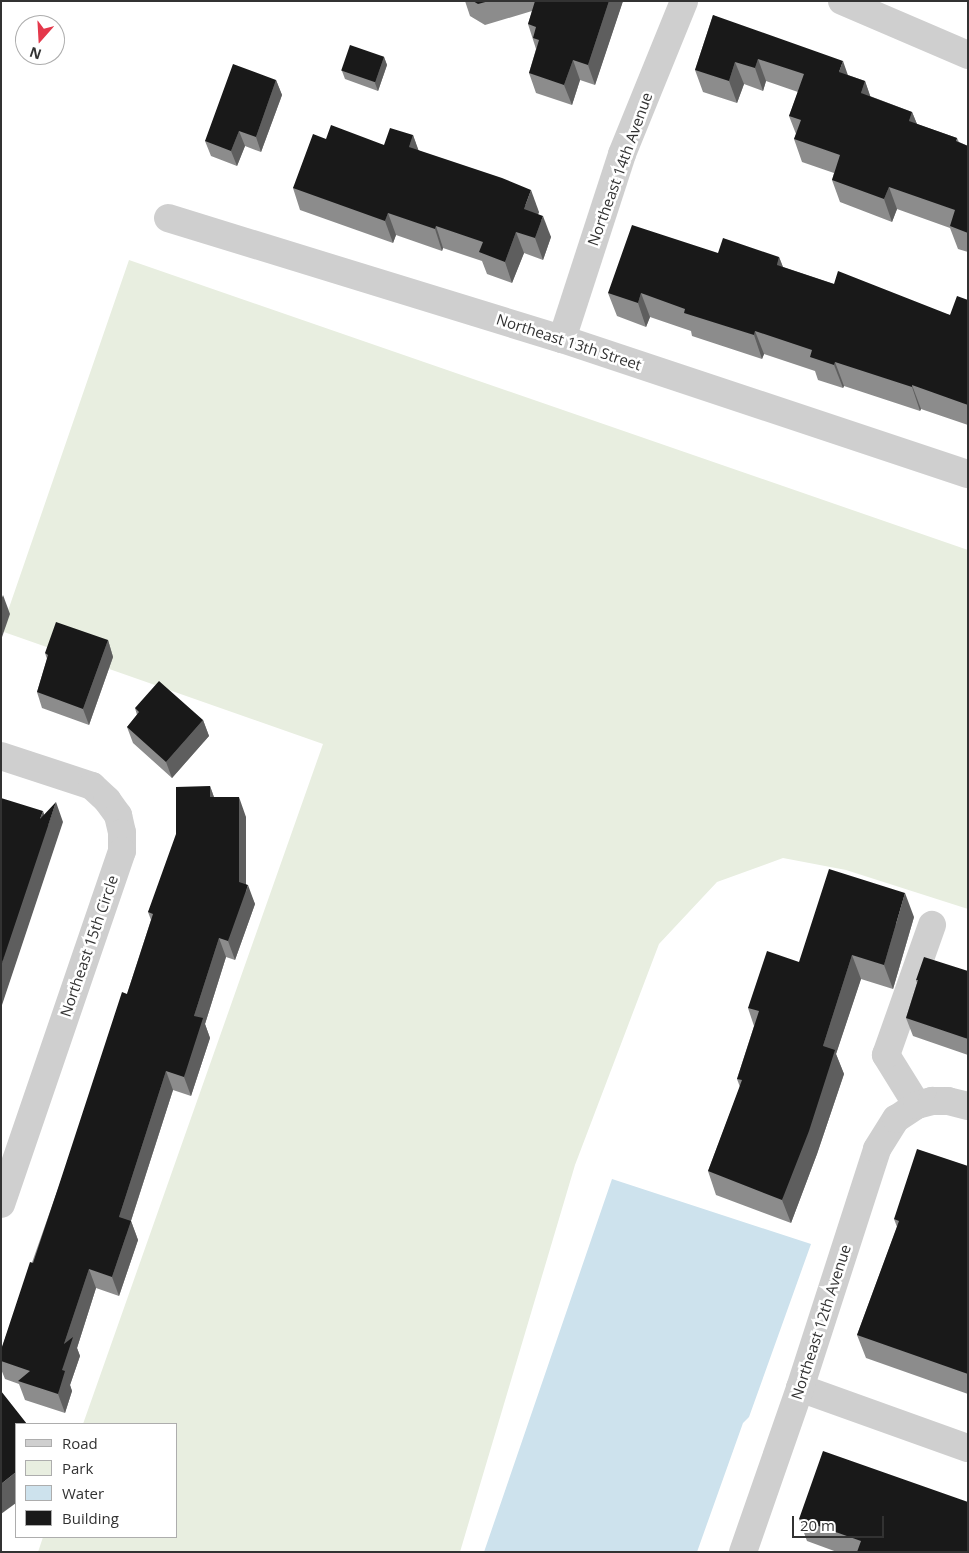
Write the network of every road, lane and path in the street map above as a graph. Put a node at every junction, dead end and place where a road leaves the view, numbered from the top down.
1 (684, 1) edge
2 (842, 1) edge
3 (968, 54) edge
4 (168, 218) dead end
5 (562, 339) junction
6 (968, 474) edge
7 (1, 756) edge
8 (932, 925) dead end
9 (917, 1105) junction
10 (968, 1106) edge
11 (1, 1204) edge
12 (800, 1388) junction
13 (968, 1448) edge
14 (743, 1552) edge

1 - 5 street, Northeast 14th Avenue
2 - 3 street
4 - 5 street, Northeast 13th Street
5 - 6 street, Northeast 13th Street
7 - 11 street, Northeast 15th Circle
8 - 9 street
9 - 10 street
9 - 12 street, Northeast 12th Avenue
12 - 13 street
12 - 14 street, Northeast 12th Avenue

